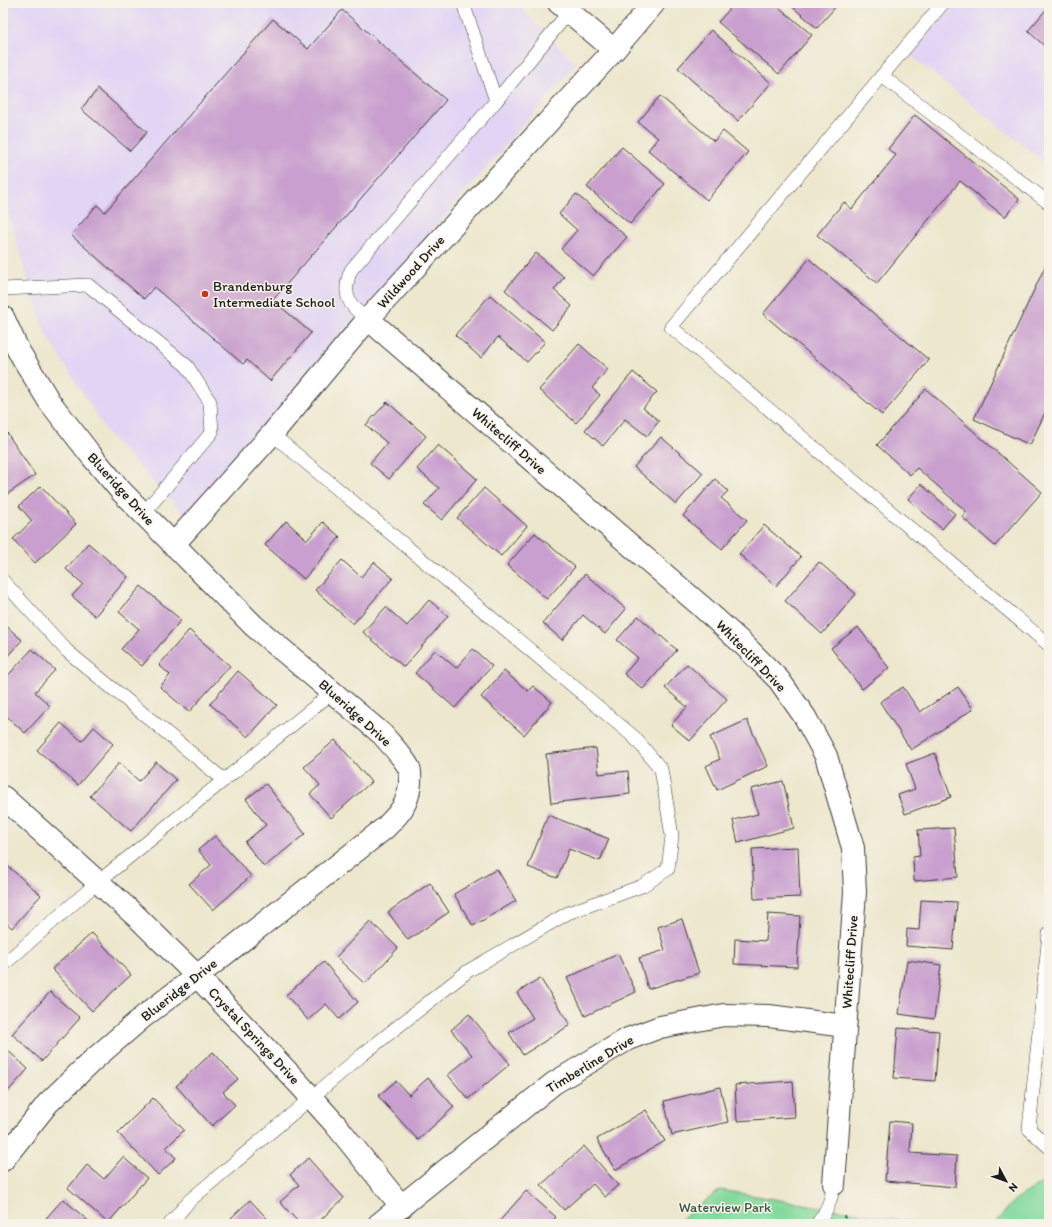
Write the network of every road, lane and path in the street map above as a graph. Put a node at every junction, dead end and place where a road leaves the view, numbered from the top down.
1 (463, 3) edge
2 (654, 3) edge
3 (943, 3) edge
4 (564, 8) edge
5 (614, 50) junction
6 (882, 76) junction
7 (496, 101) junction
8 (1049, 203) edge
9 (3, 289) edge
10 (3, 317) edge
11 (368, 319) junction
12 (272, 434) junction
13 (142, 514) junction
14 (173, 545) junction
15 (3, 581) edge
16 (1049, 645) edge
17 (333, 692) junction
18 (224, 780) junction
19 (3, 797) edge
20 (98, 882) junction
21 (1049, 934) edge
22 (3, 965) edge
23 (197, 976) junction
24 (845, 1026) junction
25 (311, 1097) junction
26 (1049, 1148) edge
27 (3, 1160) edge
28 (834, 1184) joint
29 (402, 1206) junction
30 (170, 1224) edge
31 (379, 1224) edge
32 (817, 1224) edge

1 - 7 lane
2 - 5 street, Wildwood Drive
3 - 6 lane
4 - 5 street
4 - 7 lane
5 - 11 street, Wildwood Drive
6 - 8 lane
6 - 16 lane
7 - 11 lane
9 - 13 lane
10 - 13 street, Blueridge Drive
11 - 12 street, Wildwood Drive
11 - 24 street, Whitecliff Drive
12 - 14 street, Wildwood Drive
12 - 25 lane
13 - 14 street, Blueridge Drive
14 - 17 street, Blueridge Drive
15 - 18 lane
17 - 18 lane
17 - 23 street, Blueridge Drive
18 - 20 lane
19 - 20 street, Crystal Springs Drive
20 - 22 lane
20 - 23 street, Crystal Springs Drive
21 - 26 lane
23 - 25 street, Crystal Springs Drive
23 - 27 street, Blueridge Drive
24 - 28 street, Whitecliff Drive
24 - 29 street, Timberline Drive
25 - 29 street, Crystal Springs Drive
25 - 30 lane
28 - 32 lane
29 - 31 street, Timberline Drive

